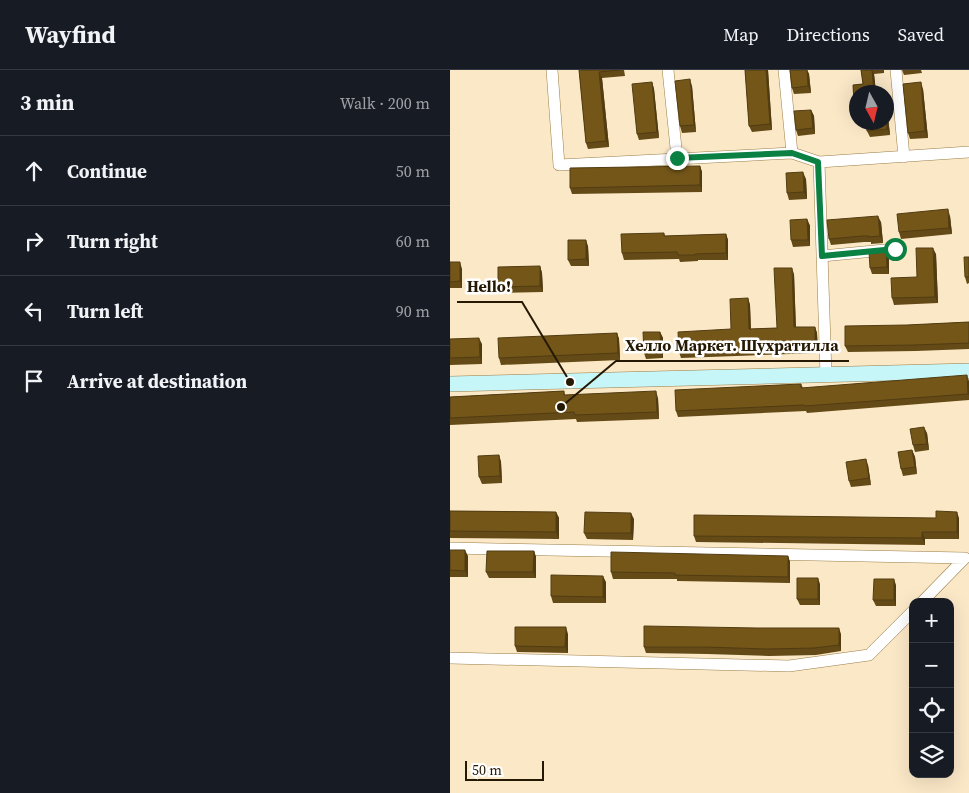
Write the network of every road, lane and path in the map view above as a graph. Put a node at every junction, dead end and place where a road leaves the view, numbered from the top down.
1 (552, 70) edge
2 (668, 70) edge
3 (784, 70) edge
4 (896, 70) edge
5 (969, 152) edge
6 (792, 153) junction
7 (904, 157) junction
8 (677, 158) junction
9 (818, 162) junction
10 (895, 249) dead end
11 (822, 256) junction
12 (969, 371) edge
13 (826, 375) junction
14 (450, 384) edge
15 (450, 548) edge
16 (926, 598) edge
17 (909, 615) edge
18 (450, 658) edge

1 - 8 street
2 - 8 street
3 - 6 street
4 - 7 street
5 - 7 street
6 - 8 street
6 - 9 street
7 - 9 street
9 - 11 street
10 - 11 street
11 - 13 street
12 - 13 street
13 - 14 street
15 - 16 street
17 - 18 street

